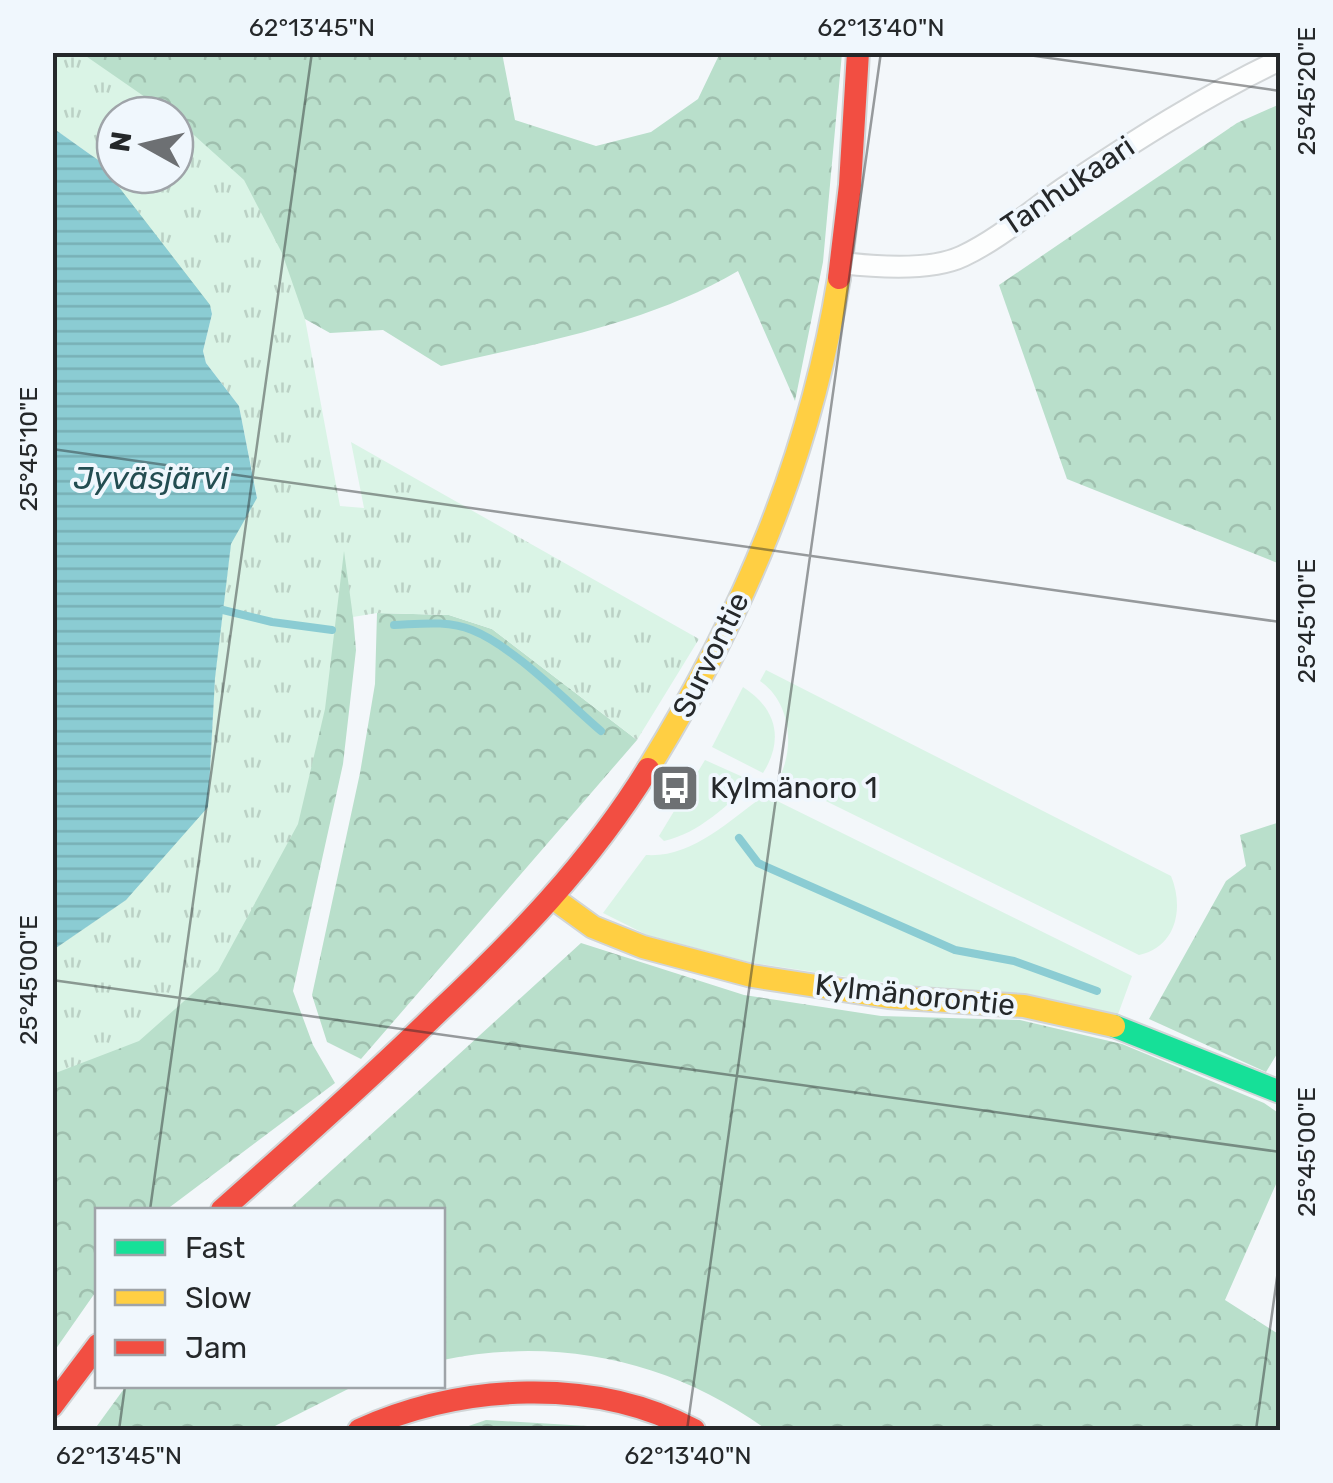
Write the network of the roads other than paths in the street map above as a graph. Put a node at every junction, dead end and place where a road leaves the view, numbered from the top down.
1 (858, 52) edge
2 (1280, 60) edge
3 (842, 263) junction
4 (553, 898) junction
5 (1278, 1084) edge
6 (224, 1208) edge
7 (95, 1348) edge
8 (52, 1406) edge
9 (359, 1430) edge
10 (694, 1430) edge

1 - 3 main road, Survontie
2 - 3 street, Tanhukaari
3 - 4 main road, Survontie
4 - 5 main road, Kylmänorontie
4 - 6 main road, Survontie
7 - 8 main road
9 - 10 main road

